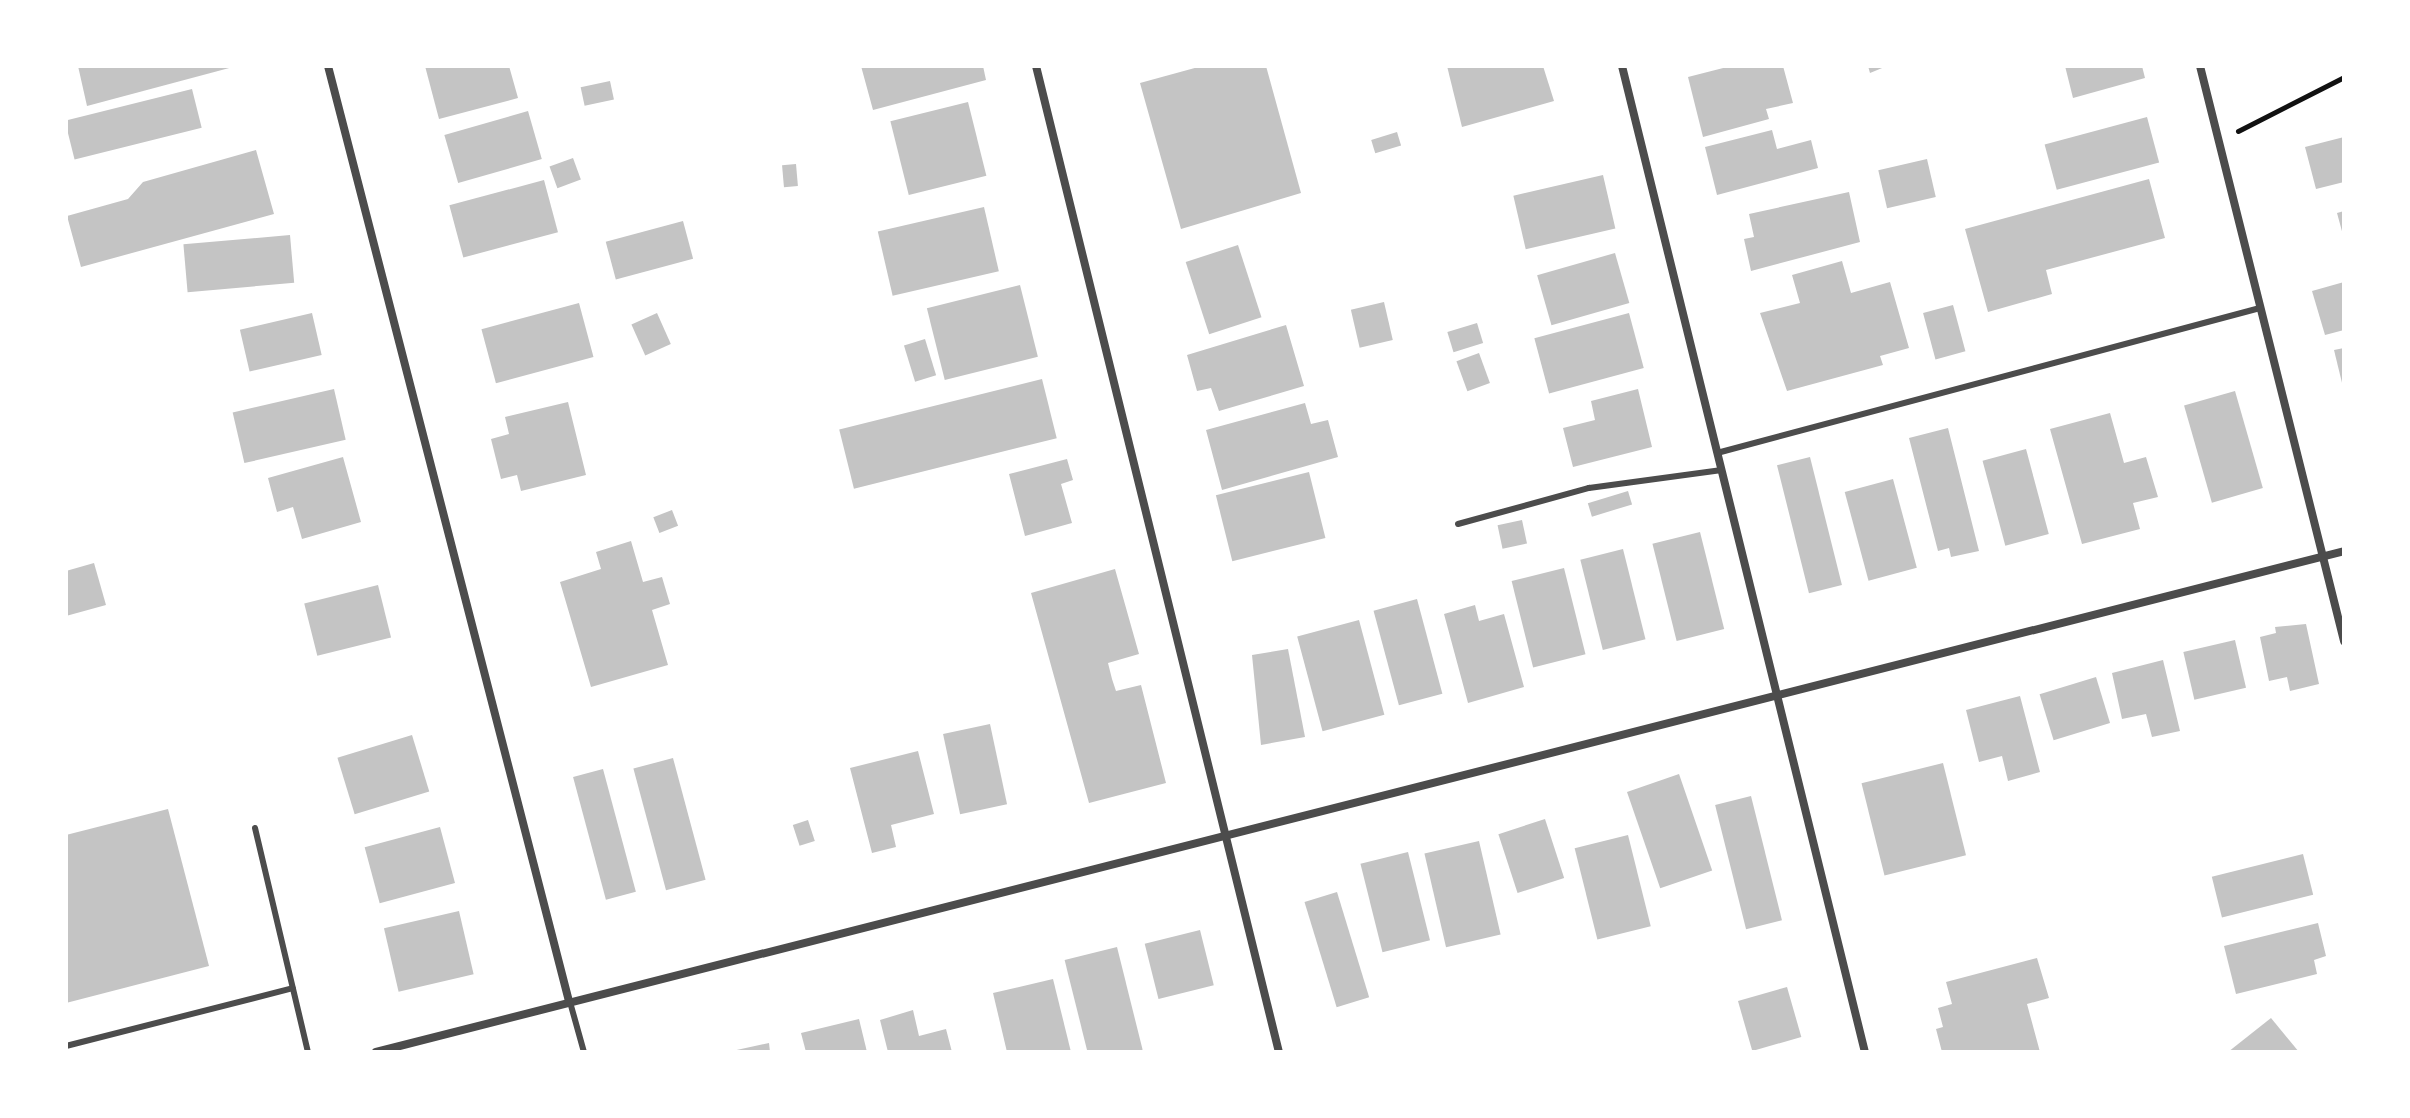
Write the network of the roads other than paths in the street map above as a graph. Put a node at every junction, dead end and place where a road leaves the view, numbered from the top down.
1 (328, 66) edge
2 (1036, 66) edge
3 (1622, 66) edge
4 (2200, 66) edge
5 (2260, 308) junction
6 (1717, 453) junction
7 (1722, 470) junction
8 (1458, 524) dead end
9 (2344, 551) edge
10 (2322, 557) junction
11 (2344, 641) edge
12 (1777, 695) junction
13 (255, 828) dead end
14 (1225, 835) junction
15 (293, 988) junction
16 (569, 1001) junction
17 (66, 1046) edge
18 (308, 1052) edge
19 (376, 1052) edge
20 (584, 1052) edge
21 (1279, 1052) edge
22 (1865, 1052) edge

1 - 16 street
2 - 14 street
3 - 6 street
4 - 5 street
5 - 6 lane
5 - 10 street
6 - 7 street
7 - 8 lane
7 - 12 street
9 - 10 street
10 - 11 street
10 - 12 street
12 - 14 street
12 - 22 street
13 - 15 lane
14 - 16 street
14 - 21 street
15 - 17 lane
15 - 18 lane
16 - 19 street
16 - 20 lane

